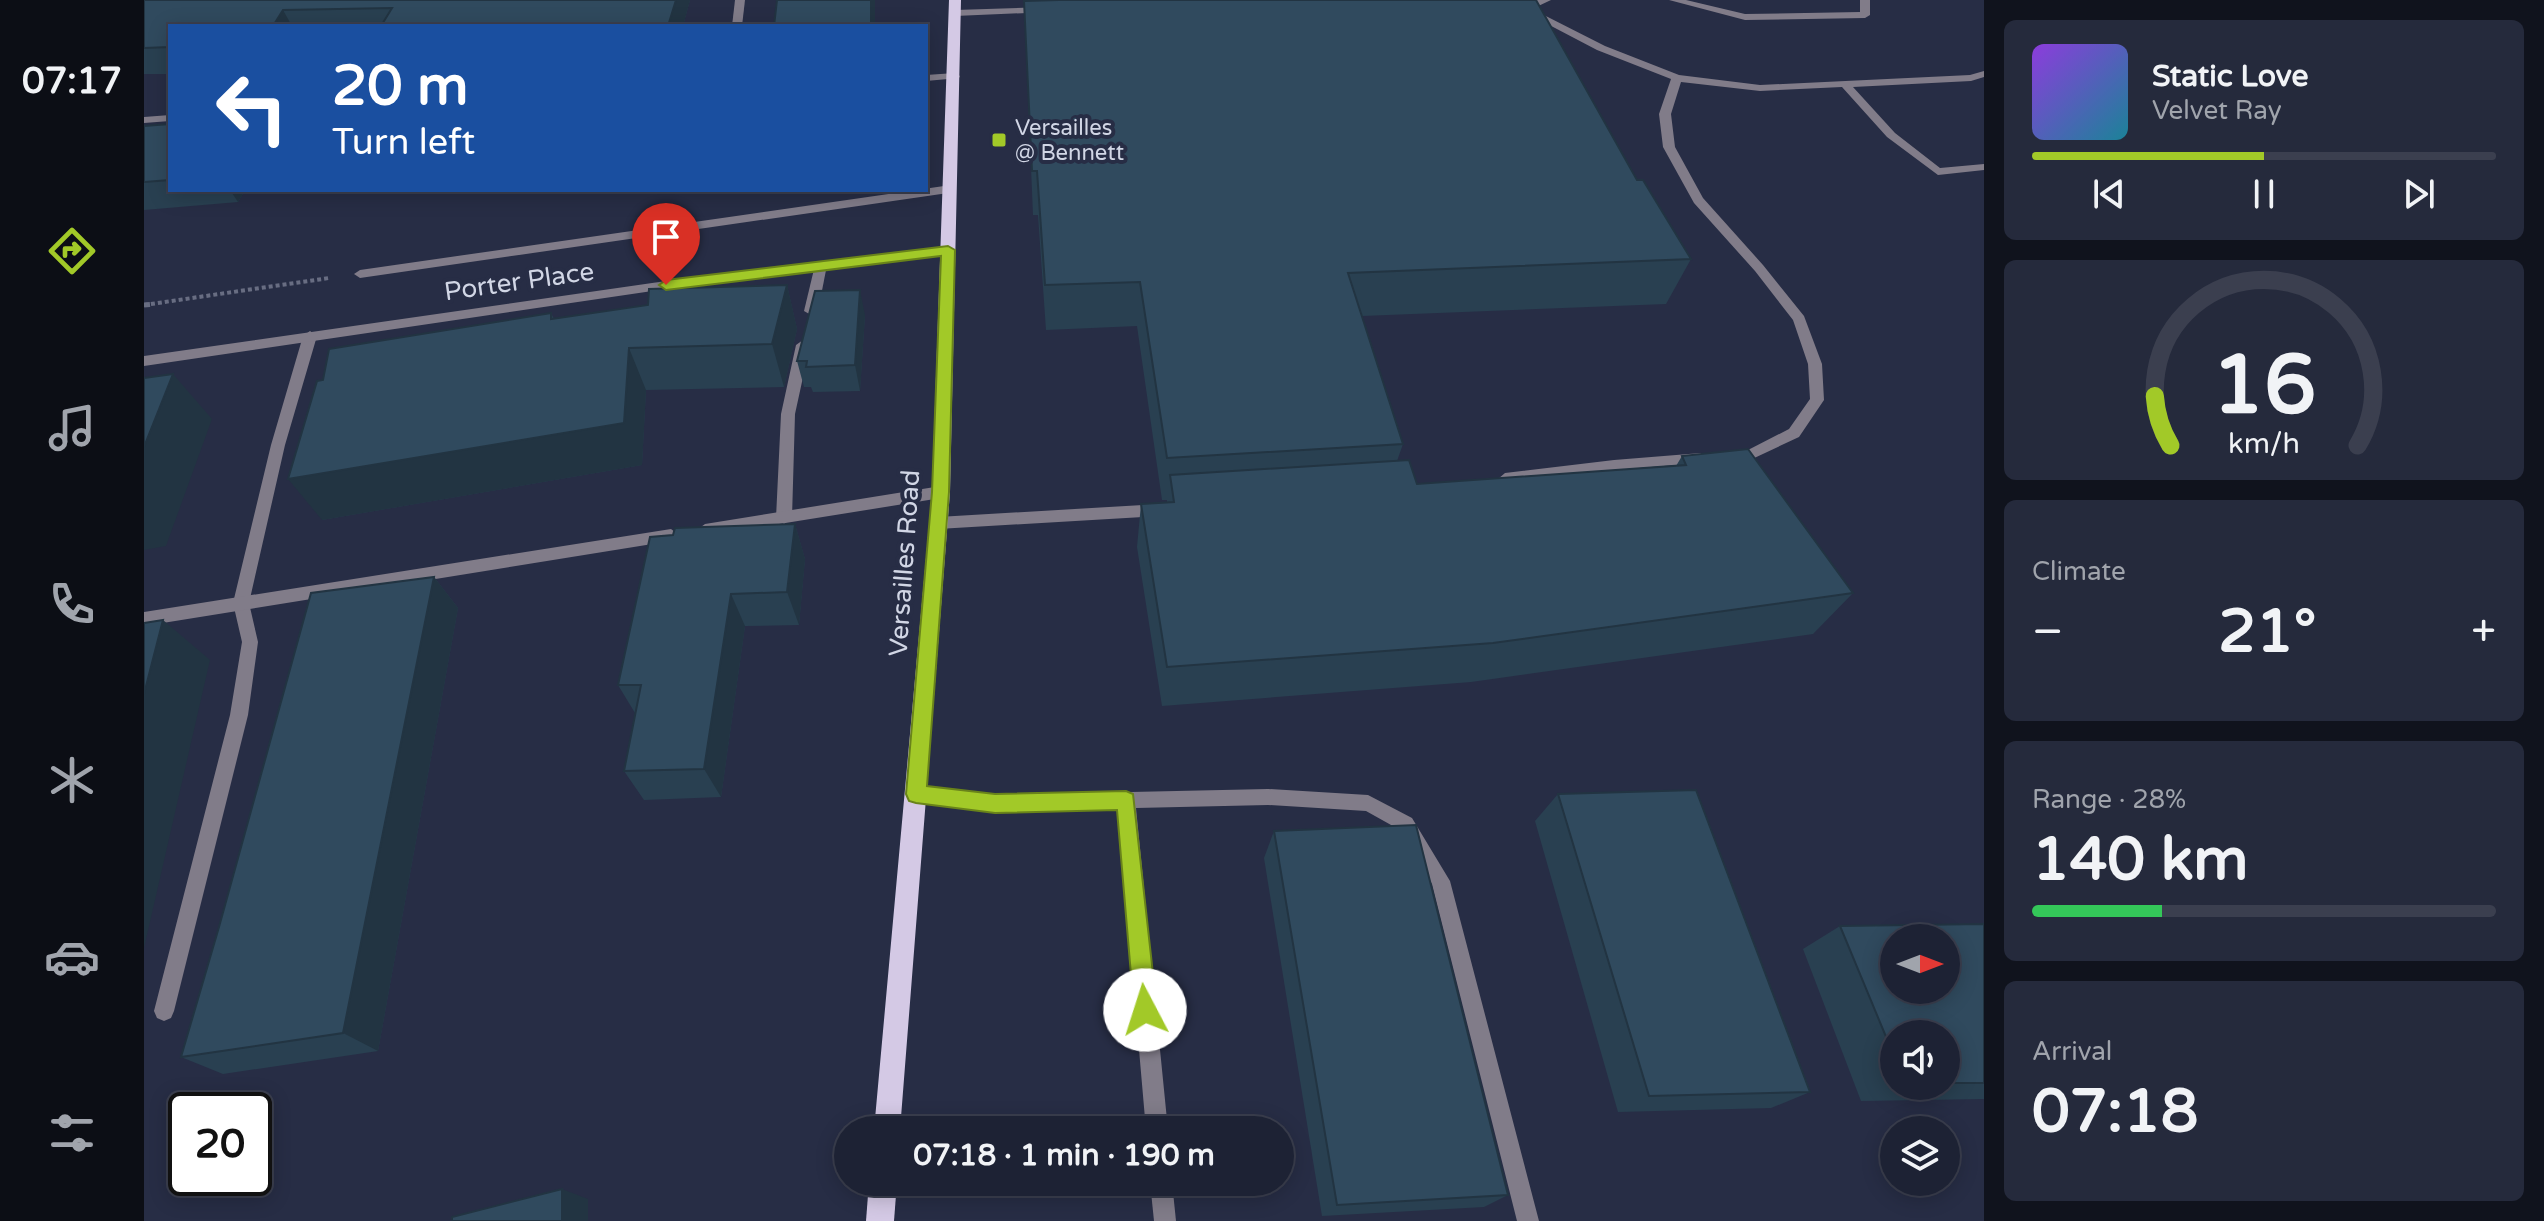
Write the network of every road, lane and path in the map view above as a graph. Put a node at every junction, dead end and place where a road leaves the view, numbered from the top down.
1 (740, 0) edge
2 (1546, 0) edge
3 (1674, 0) edge
4 (1865, 0) edge
5 (955, 6) edge
6 (1512, 6) edge
7 (1524, 9) junction
8 (1060, 10) edge
9 (737, 24) edge
10 (1984, 74) edge
11 (955, 76) junction
12 (928, 78) edge
13 (1677, 78) junction
14 (1845, 84) junction
15 (168, 118) edge
16 (144, 120) edge
17 (1984, 167) edge
18 (951, 189) junction
19 (948, 250) junction
20 (821, 265) junction
21 (360, 274) joint
22 (144, 305) edge
23 (310, 336) junction
24 (144, 361) edge
25 (1494, 481) edge
26 (941, 492) junction
27 (1168, 510) edge
28 (784, 518) junction
29 (938, 523) junction
30 (241, 603) junction
31 (144, 619) edge
32 (916, 794) junction
33 (1126, 800) junction
34 (164, 1011) dead end
35 (888, 1116) edge
36 (1156, 1116) edge
37 (882, 1196) edge
38 (1162, 1196) edge
39 (880, 1221) edge
40 (1165, 1221) edge
41 (1528, 1221) edge

1 - 9 street
2 - 7 street
3 - 4 street
5 - 8 street
5 - 11 main road, Versailles Road
6 - 7 street
7 - 13 street
10 - 14 street
11 - 12 street
11 - 18 main road, Versailles Road
13 - 14 street
13 - 25 street
14 - 17 street
15 - 16 street
18 - 19 main road, Versailles Road
18 - 21 street
19 - 20 street, Porter Place
19 - 26 main road, Versailles Road
20 - 23 street, Porter Place
20 - 28 street
21 - 22 path
23 - 24 street, Porter Place
23 - 30 street
26 - 28 street
26 - 29 main road, Versailles Road
27 - 29 street
28 - 30 street
29 - 32 main road, Versailles Road
30 - 31 street
30 - 34 street
32 - 33 street
32 - 35 main road, Versailles Road
33 - 36 street
33 - 41 street
37 - 39 main road
38 - 40 street

